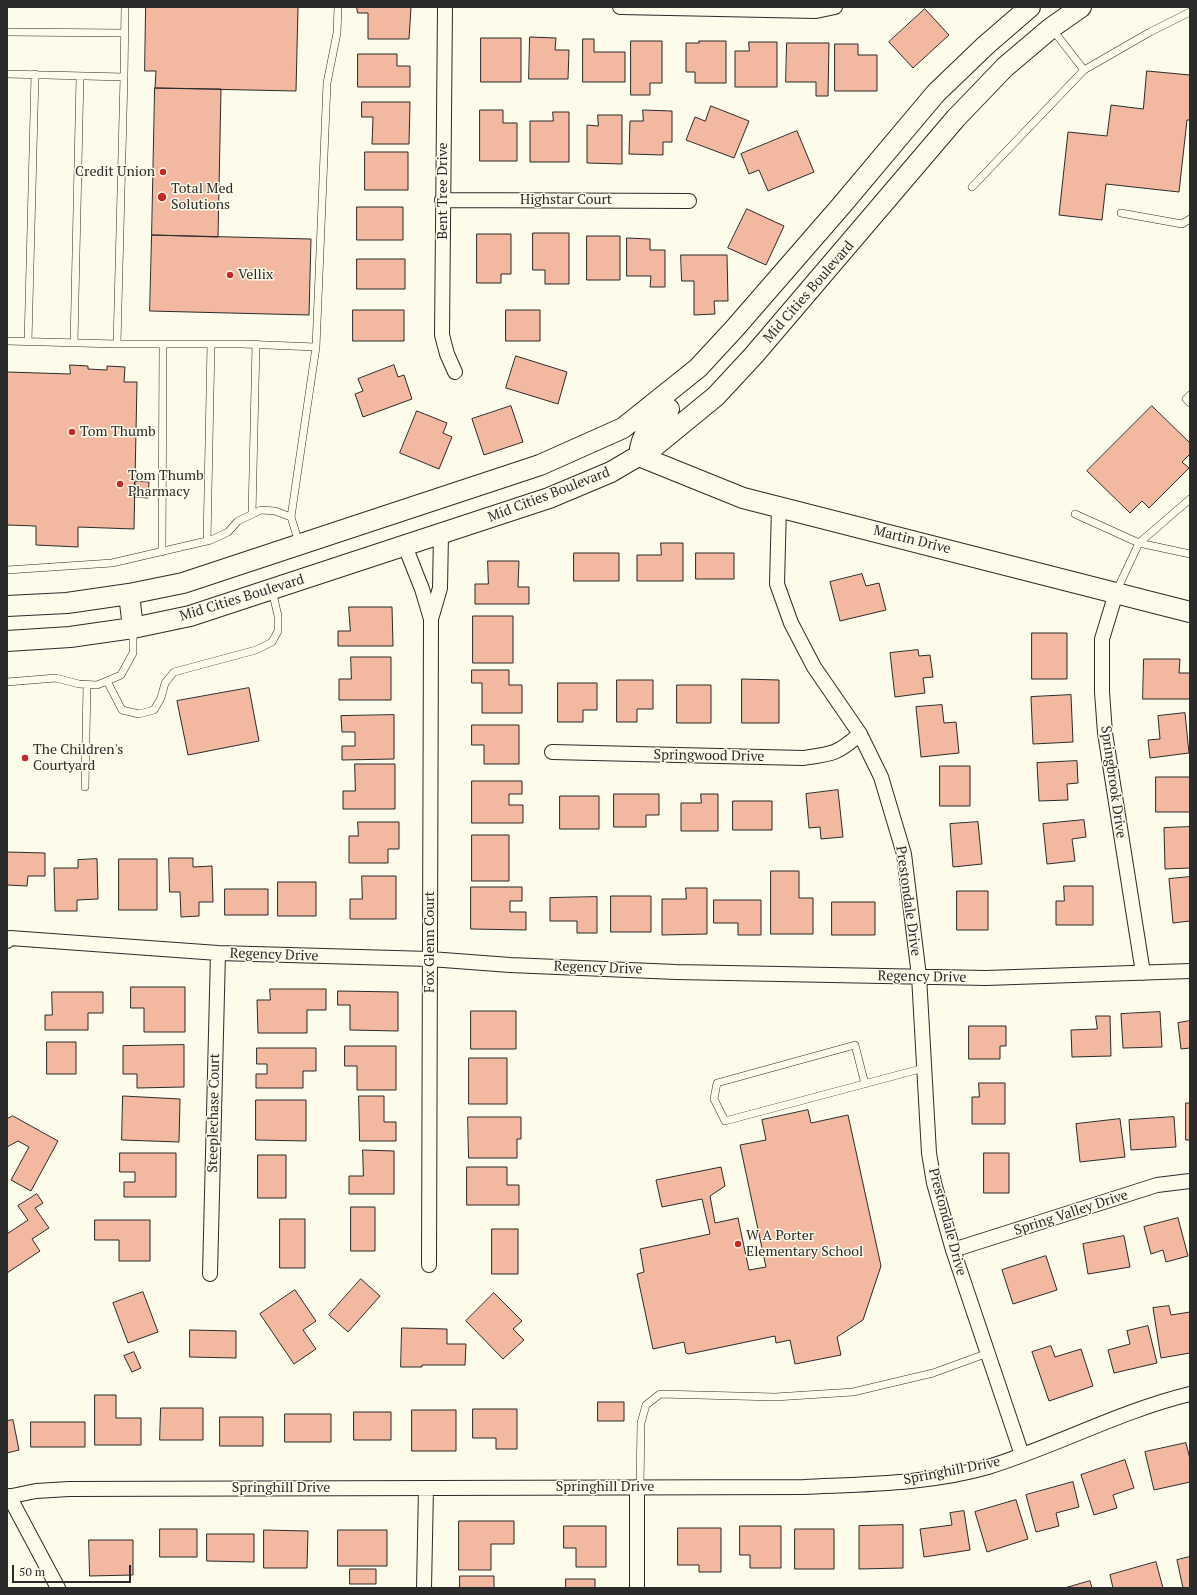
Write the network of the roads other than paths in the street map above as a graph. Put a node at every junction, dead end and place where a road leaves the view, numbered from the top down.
1 (125, 7) edge
2 (338, 7) edge
3 (445, 7) edge
4 (620, 7) edge
5 (642, 7) edge
6 (835, 7) edge
7 (1030, 7) edge
8 (1036, 7) edge
9 (1081, 7) edge
10 (1190, 12) edge
11 (1051, 28) junction
12 (7, 32) edge
13 (124, 33) junction
14 (1084, 70) junction
15 (7, 74) edge
16 (35, 74) junction
17 (80, 76) junction
18 (124, 77) junction
19 (972, 187) dead end
20 (442, 200) junction
21 (689, 201) dead end
22 (1121, 213) dead end
23 (1190, 219) edge
24 (7, 341) edge
25 (28, 342) junction
26 (74, 343) junction
27 (117, 344) junction
28 (163, 344) junction
29 (210, 344) junction
30 (256, 344) junction
31 (316, 347) junction
32 (710, 355) junction
33 (455, 372) dead end
34 (1190, 395) edge
35 (1190, 403) edge
36 (639, 456) junction
37 (1190, 499) edge
38 (779, 506) junction
39 (252, 514) junction
40 (1075, 514) dead end
41 (291, 517) junction
42 (441, 534) junction
43 (207, 541) junction
44 (1139, 543) junction
45 (300, 545) junction
46 (405, 546) junction
47 (162, 552) junction
48 (1190, 554) edge
49 (7, 570) edge
50 (272, 589) junction
51 (1116, 593) junction
52 (129, 594) junction
53 (7, 606) edge
54 (1190, 612) edge
55 (431, 619) junction
56 (133, 628) junction
57 (7, 641) edge
58 (107, 681) junction
59 (7, 682) edge
60 (87, 685) junction
61 (860, 734) junction
62 (552, 752) dead end
63 (85, 787) dead end
64 (7, 941) edge
65 (218, 953) junction
66 (430, 959) junction
67 (1190, 971) edge
68 (1143, 972) junction
69 (919, 976) junction
70 (924, 1068) junction
71 (865, 1084) junction
72 (1190, 1181) edge
73 (953, 1250) junction
74 (429, 1265) dead end
75 (210, 1274) dead end
76 (988, 1353) junction
77 (1190, 1394) edge
78 (1022, 1455) junction
79 (639, 1487) junction
80 (426, 1488) junction
81 (8, 1497) edge
82 (58, 1588) edge
83 (424, 1588) edge
84 (637, 1588) edge

1 - 13 lane
2 - 31 lane
3 - 20 street, Bent Tree Drive
4 - 5 street
5 - 6 street
7 - 32 main road
8 - 11 main road
9 - 11 main road, Mid Cities Boulevard
10 - 14 lane
11 - 14 lane
11 - 36 main road, Mid Cities Boulevard
12 - 13 lane
13 - 18 lane
14 - 19 lane
15 - 16 lane
16 - 17 lane
16 - 25 lane
17 - 18 lane
17 - 26 lane
18 - 27 lane
20 - 21 street, Highstar Court
20 - 33 street, Bent Tree Drive
22 - 23 lane
24 - 25 lane
25 - 26 lane
26 - 27 lane
27 - 28 lane
28 - 29 lane
28 - 47 lane
29 - 30 lane
29 - 43 lane
30 - 31 lane
30 - 39 lane
31 - 41 lane
32 - 36 main road
32 - 45 main road
34 - 35 lane
36 - 38 main road, Martin Drive
36 - 42 main road, Mid Cities Boulevard
37 - 44 lane
38 - 51 main road, Martin Drive
38 - 61 street, Prestondale Drive
39 - 41 lane
39 - 43 lane
40 - 44 lane
41 - 45 lane
42 - 46 main road, Mid Cities Boulevard
42 - 55 street, Fox Glenn Court
43 - 47 lane
44 - 48 lane
44 - 51 lane
45 - 52 main road
46 - 50 main road, Mid Cities Boulevard
46 - 55 street, Fox Glenn Court
47 - 49 lane
50 - 56 main road, Mid Cities Boulevard
50 - 58 lane
51 - 54 main road, Martin Drive
51 - 68 street, Springbrook Drive
52 - 53 main road
52 - 56 main road
55 - 66 street, Fox Glenn Court
56 - 57 main road, Mid Cities Boulevard
56 - 58 lane
58 - 60 lane
59 - 60 lane
60 - 63 lane
61 - 62 street, Springwood Drive
61 - 69 street, Prestondale Drive
64 - 65 street, Regency Drive
65 - 66 street, Regency Drive
65 - 75 street, Steeplechase Court
66 - 69 street, Regency Drive
66 - 74 street, Fox Glenn Court
67 - 68 street, Regency Drive
68 - 69 street, Regency Drive
69 - 70 street, Prestondale Drive
70 - 71 lane
70 - 73 street, Prestondale Drive
71 - 71 lane
72 - 73 street, Spring Valley Drive
73 - 76 street, Prestondale Drive
76 - 78 street, Prestondale Drive
76 - 79 lane
77 - 78 street, Springhill Drive
78 - 79 street, Springhill Drive
79 - 80 street, Springhill Drive
79 - 84 street
80 - 81 street, Springhill Drive
80 - 83 street
81 - 82 street

